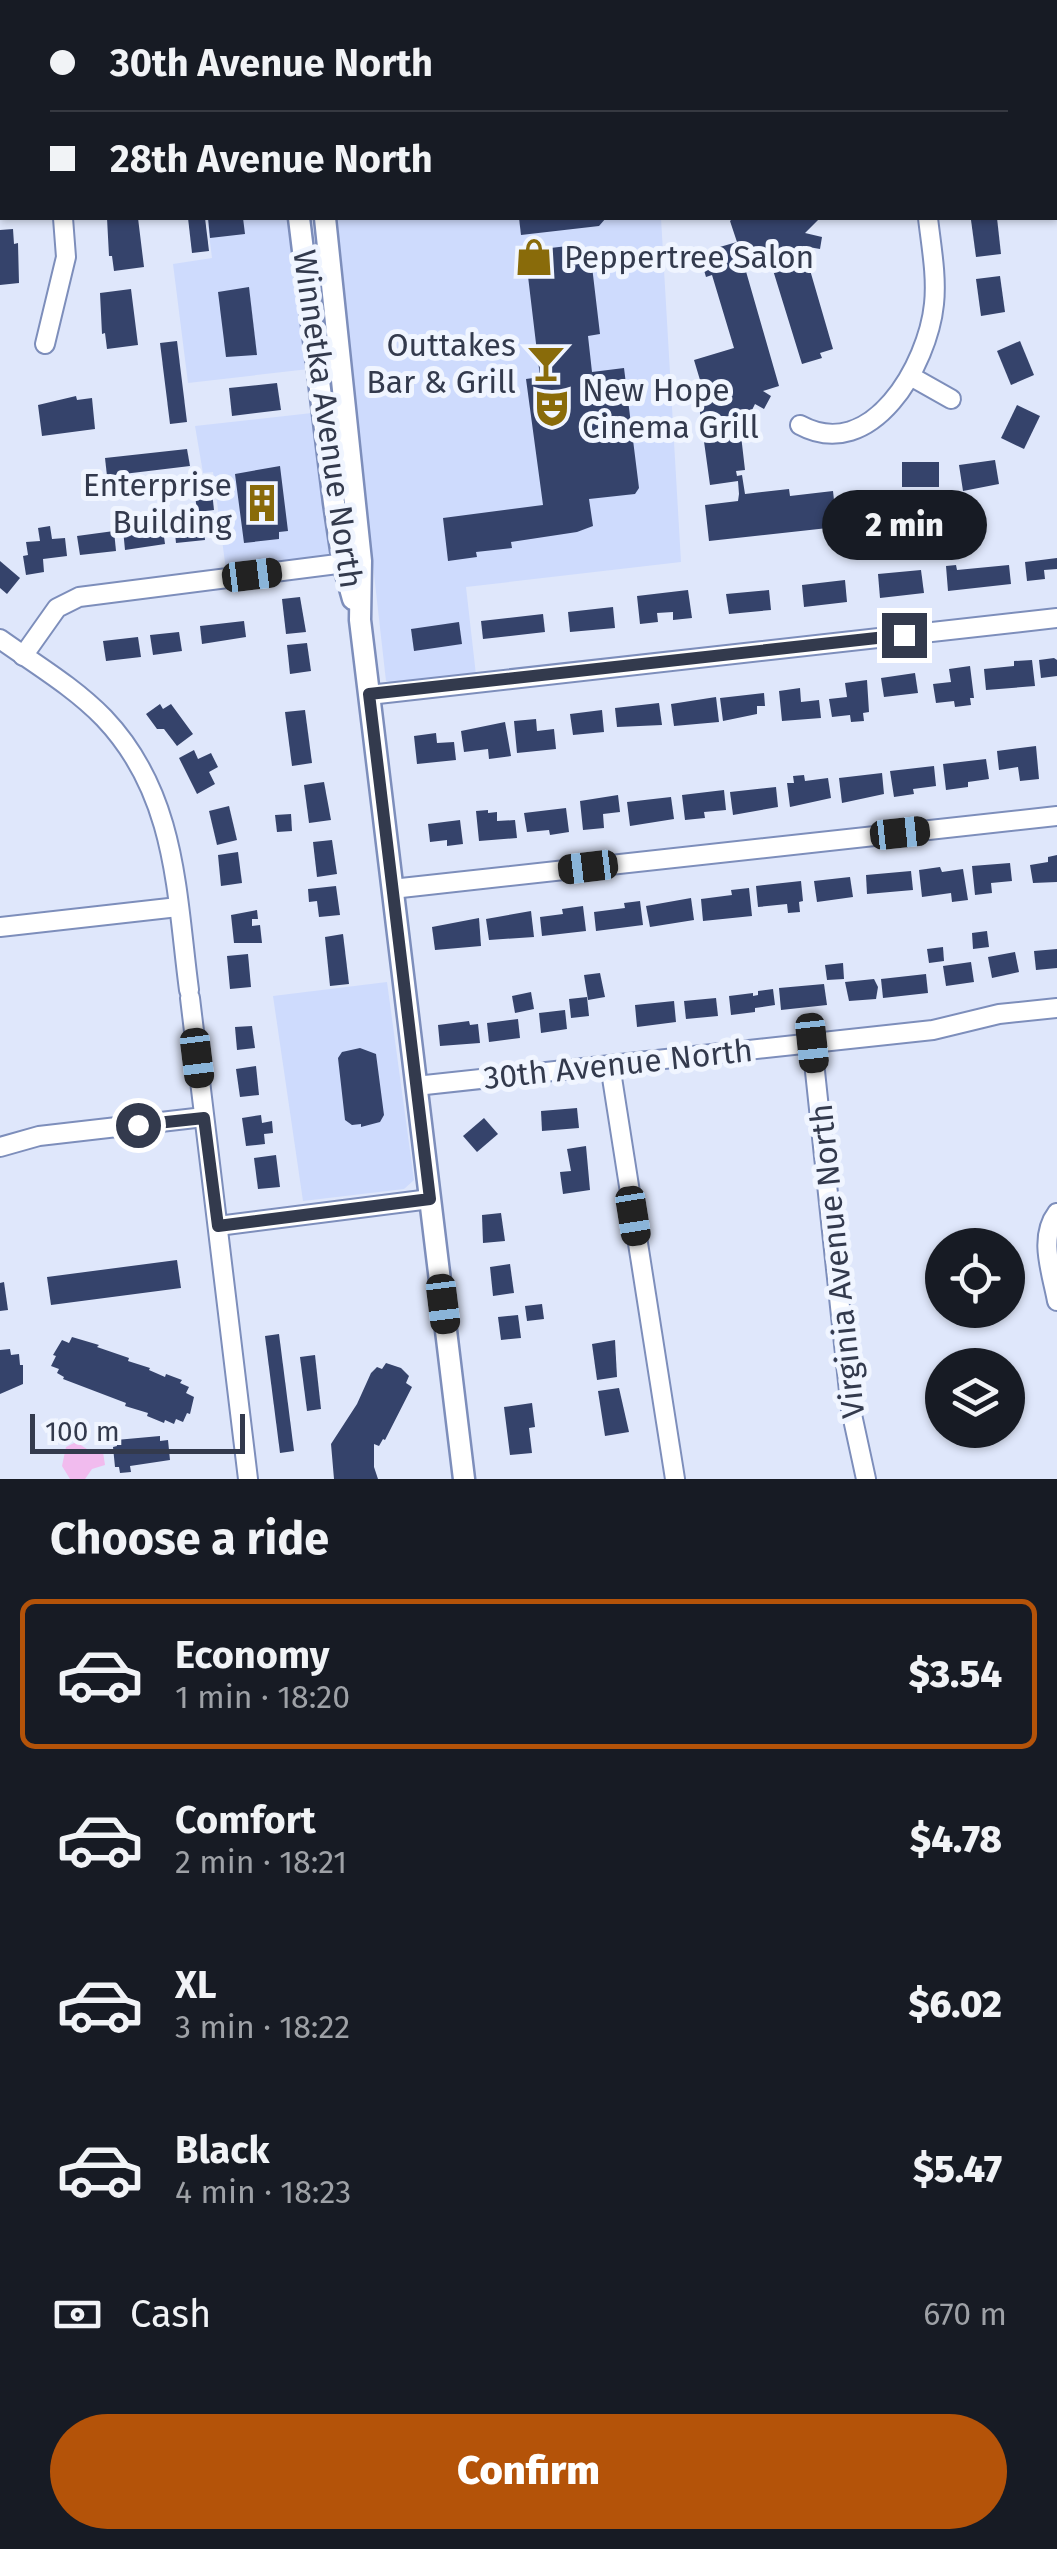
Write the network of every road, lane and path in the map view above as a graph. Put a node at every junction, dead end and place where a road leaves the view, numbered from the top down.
1 (63, 220) edge
2 (299, 220) edge
3 (325, 220) edge
4 (928, 220) edge
5 (44, 344) dead end
6 (912, 377) junction
7 (951, 399) dead end
8 (800, 425) dead end
9 (352, 562) junction
10 (1057, 618) edge
11 (0, 640) edge
12 (23, 656) junction
13 (369, 694) junction
14 (1057, 816) edge
15 (392, 889) junction
16 (178, 907) junction
17 (0, 927) edge
18 (1057, 1008) edge
19 (812, 1043) junction
20 (610, 1065) junction
21 (416, 1086) junction
22 (204, 1118) junction
23 (0, 1147) edge
24 (430, 1199) junction
25 (1057, 1213) edge
26 (218, 1226) junction
27 (1057, 1301) edge
28 (248, 1479) edge
29 (464, 1479) edge
30 (675, 1479) edge
31 (866, 1479) edge

1 - 5 street
2 - 9 main road, Winnetka Avenue North
3 - 9 main road, Winnetka Avenue North
4 - 6 street
6 - 7 street
6 - 8 street
9 - 12 street
9 - 13 main road, Winnetka Avenue North
10 - 13 street
11 - 12 street
12 - 16 street
13 - 15 main road, Winnetka Avenue North
14 - 15 street
15 - 21 main road, Winnetka Avenue North
16 - 17 street
16 - 22 street
18 - 19 street, 30th Avenue North
19 - 20 street, 30th Avenue North
19 - 31 street, Virginia Avenue North
20 - 21 street, 30th Avenue North
20 - 30 street
21 - 24 main road, Winnetka Avenue North
22 - 23 street
22 - 26 street
24 - 26 street
24 - 29 main road, Winnetka Avenue North
25 - 27 street
26 - 28 street

